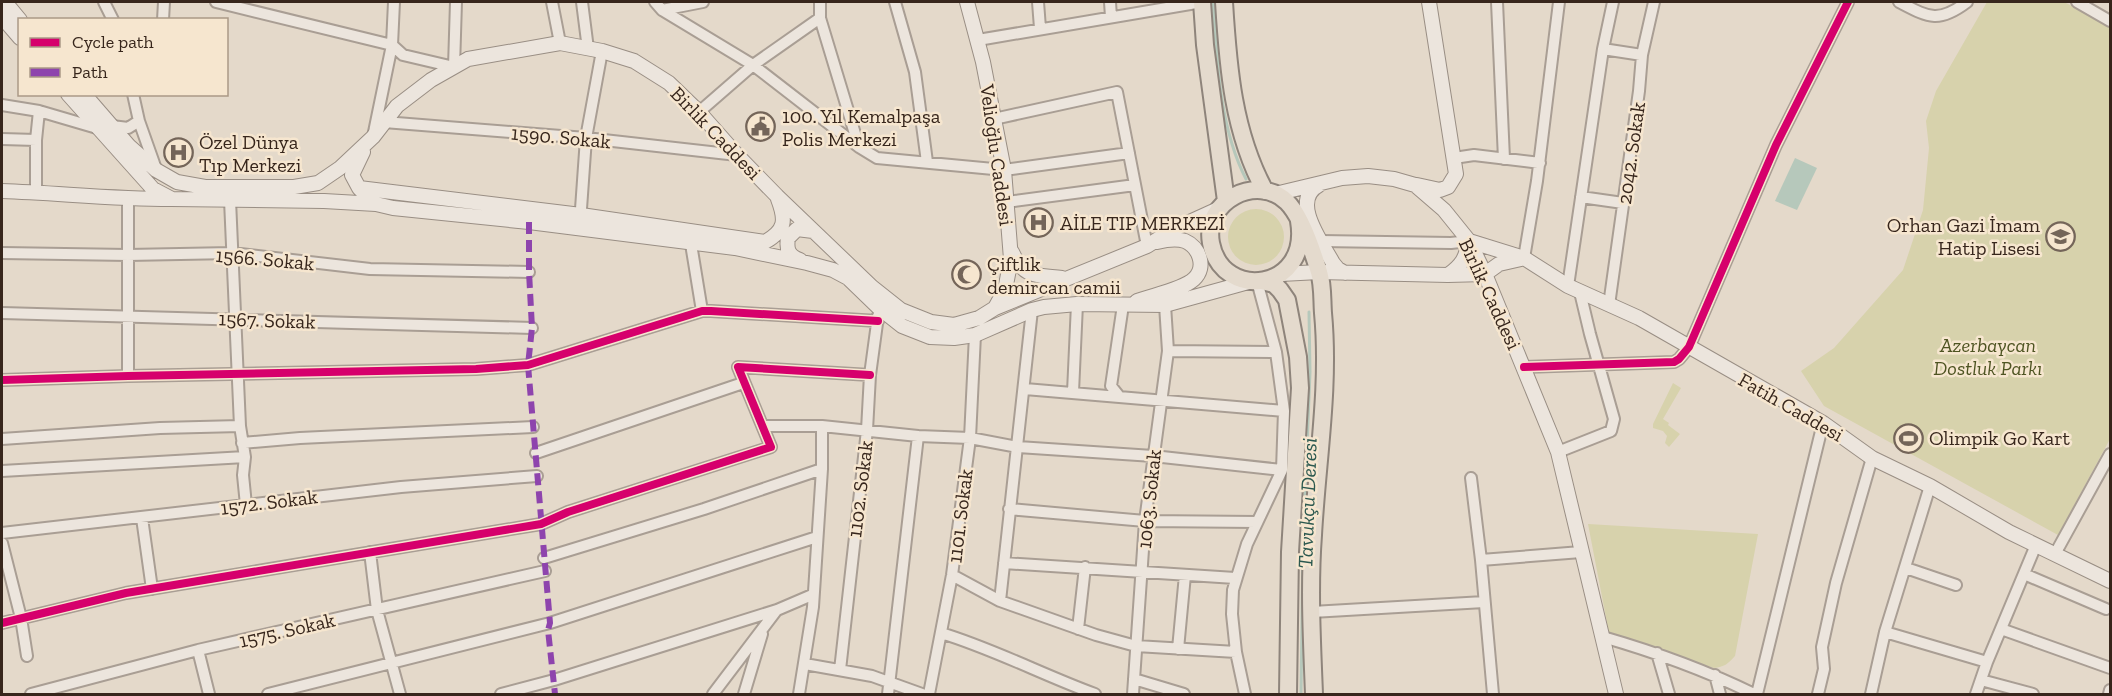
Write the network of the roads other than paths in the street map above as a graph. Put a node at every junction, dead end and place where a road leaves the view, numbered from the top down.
1 (5, 2) edge
2 (104, 2) edge
3 (164, 2) edge
4 (216, 2) edge
5 (394, 2) edge
6 (456, 2) edge
7 (552, 2) edge
8 (582, 2) edge
9 (703, 2) edge
10 (820, 2) edge
11 (895, 2) edge
12 (967, 2) edge
13 (1038, 2) edge
14 (1110, 2) edge
15 (1202, 2) edge
16 (1224, 2) edge
17 (1429, 2) edge
18 (1497, 2) edge
19 (1560, 2) edge
20 (1613, 2) edge
21 (1654, 2) edge
22 (1848, 2) edge
23 (1899, 2) edge
24 (1967, 2) edge
25 (2077, 2) edge
26 (658, 6) edge
27 (1151, 6) edge
28 (2, 17) edge
29 (1111, 17) junction
30 (18, 18) edge
31 (112, 18) edge
32 (163, 18) edge
33 (820, 18) junction
34 (2110, 21) edge
35 (1040, 28) junction
36 (18, 36) edge
37 (978, 40) junction
38 (560, 43) junction
39 (392, 45) junction
40 (1603, 49) junction
41 (595, 50) junction
42 (1642, 55) junction
43 (753, 65) junction
44 (454, 67) junction
45 (70, 96) edge
46 (86, 96) edge
47 (133, 96) edge
48 (2, 105) edge
49 (39, 111) junction
50 (699, 112) junction
51 (994, 119) junction
52 (139, 122) junction
53 (384, 122) junction
54 (112, 126) junction
55 (97, 128) junction
56 (373, 137) junction
57 (2, 138) edge
58 (586, 138) junction
59 (36, 140) junction
60 (859, 147) junction
61 (1129, 153) junction
62 (736, 155) junction
63 (1454, 158) junction
64 (1504, 159) junction
65 (927, 162) junction
66 (1540, 163) junction
67 (156, 170) junction
68 (1004, 170) junction
69 (1324, 183) junction
70 (1135, 185) junction
71 (1415, 185) junction
72 (359, 188) junction
73 (2, 191) edge
74 (36, 192) junction
75 (1270, 192) junction
76 (777, 196) junction
77 (1581, 197) junction
78 (128, 199) junction
79 (172, 199) junction
80 (230, 200) junction
81 (1006, 202) junction
82 (1623, 203) junction
83 (376, 204) junction
84 (1222, 205) junction
85 (1299, 221) junction
86 (580, 222) junction
87 (813, 231) junction
88 (1321, 241) junction
89 (1469, 241) junction
90 (691, 244) junction
91 (1147, 246) junction
92 (1011, 250) junction
93 (2, 253) edge
94 (232, 253) junction
95 (128, 255) junction
96 (1524, 258) junction
97 (807, 263) junction
98 (529, 272) dead end
99 (1319, 272) junction
100 (1346, 273) junction
101 (1281, 274) junction
102 (1485, 274) junction
103 (1449, 275) junction
104 (1065, 278) junction
105 (1257, 281) junction
106 (1574, 289) junction
107 (1077, 304) junction
108 (1123, 305) junction
109 (1165, 305) junction
110 (1609, 305) junction
111 (995, 308) junction
112 (1032, 310) junction
113 (702, 311) junction
114 (2, 313) edge
115 (878, 314) junction
116 (128, 315) junction
117 (235, 319) junction
118 (532, 328) dead end
119 (975, 335) junction
120 (1689, 347) junction
121 (1168, 351) junction
122 (1276, 352) junction
123 (1599, 364) junction
124 (1524, 367) junction
125 (239, 375) junction
126 (870, 375) junction
127 (128, 376) junction
128 (2, 380) edge
129 (743, 384) junction
130 (1025, 389) junction
131 (1073, 392) junction
132 (1119, 396) junction
133 (1160, 401) junction
134 (1284, 411) junction
135 (1823, 423) junction
136 (240, 426) junction
137 (763, 426) junction
138 (822, 426) junction
139 (533, 427) dead end
140 (867, 430) junction
141 (918, 436) junction
142 (2, 438) edge
143 (970, 438) junction
144 (242, 443) junction
145 (1018, 447) junction
146 (1558, 452) junction
147 (536, 453) dead end
148 (2110, 454) edge
149 (1153, 456) junction
150 (244, 457) junction
151 (1872, 458) junction
152 (822, 469) junction
153 (1282, 470) junction
154 (2, 471) edge
155 (537, 476) dead end
156 (1471, 478) dead end
157 (1930, 486) junction
158 (246, 505) junction
159 (1009, 509) junction
160 (142, 518) junction
161 (1145, 521) junction
162 (1257, 522) junction
163 (2, 533) edge
164 (817, 537) junction
165 (2, 543) edge
166 (2036, 545) junction
167 (370, 552) junction
168 (1581, 552) junction
169 (2055, 554) junction
170 (544, 558) dead end
171 (1481, 560) junction
172 (1004, 562) junction
173 (1085, 567) junction
174 (1906, 568) junction
175 (545, 571) dead end
176 (1142, 571) junction
177 (2024, 574) junction
178 (1185, 575) junction
179 (952, 576) junction
180 (1235, 578) junction
181 (2110, 581) edge
182 (1956, 585) dead end
183 (152, 589) junction
184 (812, 595) junction
185 (1000, 601) junction
186 (1484, 602) junction
187 (377, 609) junction
188 (2106, 609) dead end
189 (777, 610) junction
190 (1312, 612) junction
191 (21, 618) junction
192 (2, 622) edge
193 (765, 626) junction
194 (1078, 629) junction
195 (2001, 629) junction
196 (1886, 632) junction
197 (941, 633) junction
198 (1603, 637) junction
199 (1136, 646) junction
200 (1178, 649) junction
201 (198, 650) junction
202 (1236, 652) junction
203 (1657, 653) junction
204 (27, 656) dead end
205 (1987, 662) junction
206 (392, 663) junction
207 (805, 664) junction
208 (2110, 668) edge
209 (840, 670) junction
210 (1715, 675) junction
211 (1134, 679) junction
212 (1981, 680) junction
213 (889, 689) edge
214 (31, 694) edge
215 (209, 694) edge
216 (268, 694) edge
217 (400, 694) edge
218 (501, 694) edge
219 (713, 694) edge
220 (744, 694) edge
221 (799, 694) edge
222 (922, 694) edge
223 (929, 694) edge
224 (1095, 694) edge
225 (1133, 694) edge
226 (1184, 694) edge
227 (1245, 694) edge
228 (1288, 694) edge
229 (1314, 694) edge
230 (1492, 694) edge
231 (1616, 694) edge
232 (1669, 694) edge
233 (1720, 694) edge
234 (1755, 694) edge
235 (1818, 694) edge
236 (1871, 694) edge
237 (1976, 694) edge
238 (2033, 694) edge

1 - 30 main road
2 - 31 street
3 - 32 street
4 - 39 street
5 - 39 street
6 - 44 street
7 - 38 street
8 - 41 street
9 - 26 street
10 - 33 street
11 - 65 street
12 - 37 main road, Velioğlu Caddesi
13 - 35 street
14 - 29 street
15 - 27 street
15 - 84 main road
16 - 75 main road
17 - 63 main road
18 - 64 street
19 - 66 street
20 - 40 street
21 - 42 street, 2042. Sokak
22 - 120 street
23 - 24 street
25 - 34 street
26 - 43 street
27 - 29 street
28 - 36 main road
29 - 35 street
33 - 43 street
33 - 60 street
35 - 37 street
37 - 51 main road, Velioğlu Caddesi
38 - 41 main road, Birlik Caddesi
38 - 44 main road, Birlik Caddesi
39 - 44 street
39 - 56 street
40 - 42 street
40 - 77 street
41 - 50 main road, Birlik Caddesi
41 - 58 street
42 - 82 street, 2042. Sokak
43 - 50 street
43 - 60 street
44 - 53 main road, Birlik Caddesi
45 - 55 main road
46 - 54 main road, Birlik Caddesi
47 - 52 street
48 - 49 street
49 - 55 street
49 - 59 street
50 - 62 main road, Birlik Caddesi
51 - 61 street
51 - 68 main road, Velioğlu Caddesi
52 - 54 street
52 - 67 street
53 - 56 main road, Birlik Caddesi
53 - 58 street, 1590. Sokak
54 - 67 main road, Birlik Caddesi
55 - 79 main road
56 - 67 main road, Birlik Caddesi
56 - 72 main road
57 - 59 street
58 - 62 street, 1590. Sokak
58 - 86 street
59 - 74 street
60 - 65 street
61 - 68 street
61 - 70 street
62 - 76 main road, Birlik Caddesi
63 - 64 street
63 - 71 main road
64 - 66 street
65 - 68 street
66 - 96 street
68 - 81 main road, Velioğlu Caddesi
69 - 71 main road, Birlik Caddesi
69 - 75 main road, Birlik Caddesi
69 - 88 main road
70 - 81 street
70 - 91 street
71 - 89 main road, Birlik Caddesi
72 - 83 main road
72 - 86 main road
73 - 74 main road
74 - 78 main road
75 - 84 main road
75 - 85 main road
76 - 86 main road
76 - 87 main road, Birlik Caddesi
77 - 82 street
77 - 106 street
78 - 79 main road
78 - 95 street
79 - 80 main road
80 - 83 main road
80 - 94 street
81 - 92 main road, Velioğlu Caddesi
82 - 110 street, 2042. Sokak
83 - 86 main road
84 - 91 main road, Birlik Caddesi
84 - 105 main road
85 - 99 main road
85 - 101 main road
86 - 90 main road
87 - 97 main road
87 - 111 main road, Birlik Caddesi
88 - 89 street
88 - 100 main road
89 - 96 main road, Fatih Caddesi
89 - 102 main road, Birlik Caddesi
89 - 103 main road
90 - 97 main road
90 - 113 street
91 - 104 main road, Birlik Caddesi
91 - 108 main road
92 - 104 main road
92 - 111 main road, Velioğlu Caddesi
93 - 95 street, 1566. Sokak
94 - 95 street, 1566. Sokak
94 - 98 street, 1566. Sokak
94 - 117 street
95 - 116 street
96 - 102 main road
96 - 106 main road, Fatih Caddesi
97 - 115 main road
99 - 100 main road
99 - 101 main road
99 - 190 main road
100 - 103 main road
101 - 105 main road
102 - 103 main road
102 - 124 main road, Birlik Caddesi
104 - 111 main road, Birlik Caddesi
105 - 109 main road
105 - 122 street
105 - 228 main road
106 - 110 main road, Fatih Caddesi
106 - 123 street
107 - 108 main road
107 - 112 main road
107 - 131 street
108 - 109 main road
108 - 132 street
109 - 121 street, 1063. Sokak
110 - 120 main road, Fatih Caddesi
112 - 119 main road
112 - 130 street
113 - 115 street
113 - 125 street
114 - 116 street, 1567. Sokak
115 - 119 main road
115 - 126 street, 1102. Sokak
116 - 117 street, 1567. Sokak
116 - 127 street
117 - 118 street, 1567. Sokak
117 - 125 street
119 - 143 street, 1101. Sokak
120 - 123 street
120 - 135 main road, Fatih Caddesi
121 - 122 street
121 - 133 street, 1063. Sokak
122 - 134 street
123 - 124 street
123 - 146 street
124 - 146 main road, Birlik Caddesi
125 - 127 street
125 - 136 street
126 - 129 street
126 - 140 street, 1102. Sokak
127 - 128 street
129 - 137 street
129 - 147 street
130 - 131 street
130 - 145 street
131 - 132 street
132 - 133 street
133 - 134 street
133 - 149 street, 1063. Sokak
134 - 153 street
135 - 151 main road, Fatih Caddesi
135 - 234 street
136 - 142 street
136 - 144 street
137 - 138 street
137 - 167 street
138 - 140 street
138 - 152 street
139 - 144 street
140 - 141 street
140 - 209 street, 1102. Sokak
141 - 143 street
141 - 213 street
143 - 145 street
143 - 179 street, 1101. Sokak
144 - 150 street
145 - 149 street
145 - 159 street
146 - 168 main road, Birlik Caddesi
148 - 169 street
149 - 153 street
149 - 161 street, 1063. Sokak
150 - 154 street
150 - 158 street
151 - 157 main road, Fatih Caddesi
151 - 235 street
152 - 164 street
152 - 170 street
153 - 162 street
155 - 158 street, 1572. Sokak
156 - 171 street
157 - 166 main road, Fatih Caddesi
157 - 174 street
158 - 160 street, 1572. Sokak
159 - 161 street
159 - 172 street
160 - 163 street, 1572. Sokak
160 - 183 street
161 - 162 street
161 - 176 street, 1063. Sokak
162 - 180 street
164 - 184 street
164 - 206 street
165 - 191 street
166 - 169 main road, Fatih Caddesi
166 - 177 street
167 - 183 street
167 - 187 street
168 - 171 street
168 - 198 main road, Birlik Caddesi
169 - 181 main road, Fatih Caddesi
171 - 186 street
172 - 173 street
172 - 185 street
173 - 176 street
173 - 194 street
174 - 182 street
174 - 196 street
175 - 187 street, 1575. Sokak
176 - 178 street
176 - 199 street, 1063. Sokak
177 - 188 street
177 - 195 street
178 - 180 street
178 - 200 street
179 - 185 street
179 - 197 street, 1101. Sokak
180 - 202 street
183 - 191 street
184 - 189 street
184 - 207 street
185 - 194 street
186 - 190 street
186 - 230 street
187 - 201 street, 1575. Sokak
187 - 206 street
189 - 193 street
189 - 218 street
190 - 229 main road
191 - 192 street
191 - 204 street
193 - 219 street
193 - 220 street
194 - 199 street
195 - 205 street
195 - 208 street
196 - 205 street
196 - 236 street
197 - 223 street, 1101. Sokak
197 - 224 street
198 - 203 street
198 - 231 main road, Birlik Caddesi
199 - 200 street
199 - 211 street, 1063. Sokak
200 - 202 street
201 - 214 street, 1575. Sokak
201 - 215 street
202 - 227 street
203 - 210 street
203 - 232 street
205 - 212 street
206 - 216 street
206 - 217 street
207 - 209 street
207 - 221 street
209 - 213 street
210 - 233 street
210 - 234 street
211 - 225 street, 1063. Sokak
211 - 226 street
212 - 237 street
212 - 238 street
213 - 222 street

